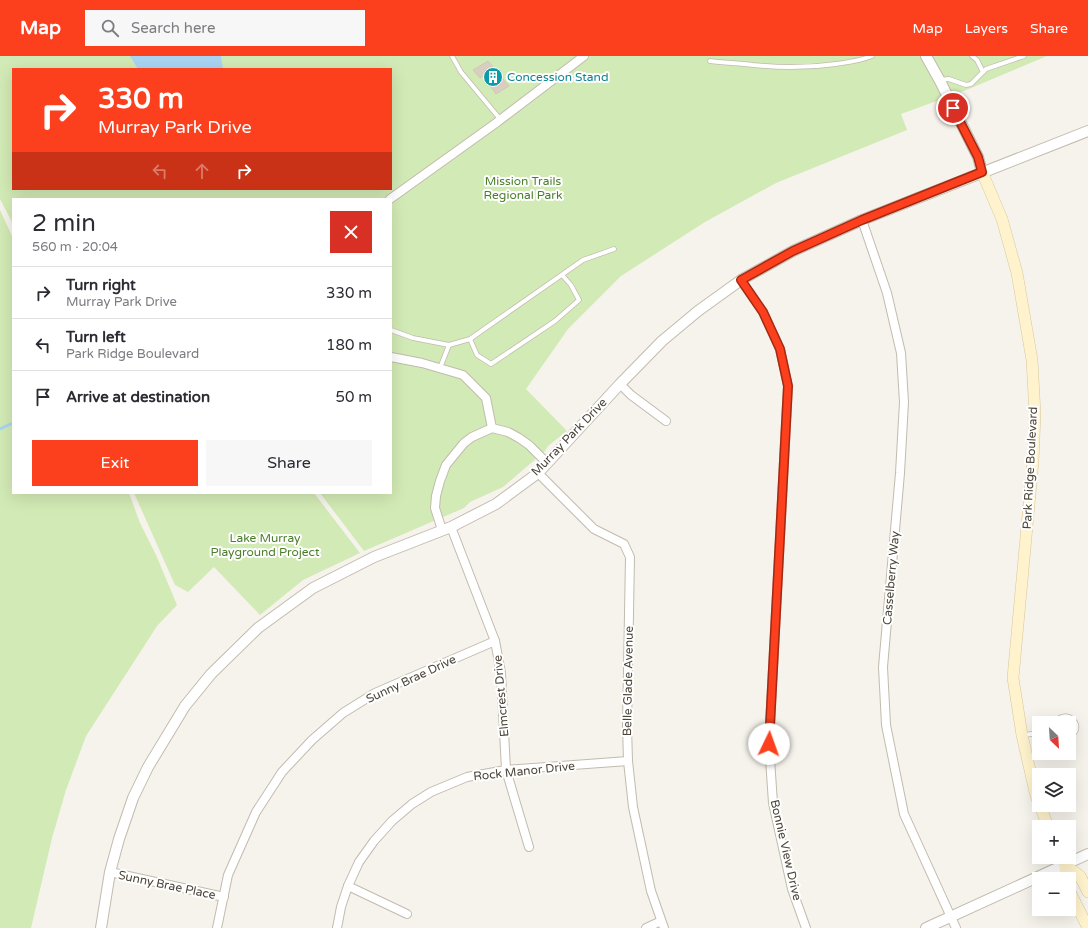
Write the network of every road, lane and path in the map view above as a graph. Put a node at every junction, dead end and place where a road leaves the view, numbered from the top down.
1 (452, 56) edge
2 (584, 56) edge
3 (872, 56) edge
4 (926, 56) edge
5 (972, 56) edge
6 (1010, 56) edge
7 (1024, 56) edge
8 (710, 61) dead end
9 (1008, 62) junction
10 (983, 72) junction
11 (939, 80) junction
12 (500, 120) junction
13 (1088, 131) edge
14 (982, 172) junction
15 (391, 198) edge
16 (862, 220) junction
17 (614, 249) dead end
18 (562, 275) junction
19 (741, 280) junction
20 (392, 330) edge
21 (470, 339) junction
22 (449, 345) junction
23 (392, 357) edge
24 (440, 368) junction
25 (620, 384) junction
26 (666, 421) dead end
27 (492, 428) junction
28 (547, 463) junction
29 (538, 472) junction
30 (446, 528) junction
31 (495, 641) junction
32 (1032, 734) edge
33 (1022, 735) junction
34 (628, 761) junction
35 (506, 770) junction
36 (1032, 779) edge
37 (528, 847) dead end
38 (1088, 854) edge
39 (1076, 857) edge
40 (1057, 864) edge
41 (1066, 864) edge
42 (110, 872) junction
43 (348, 886) junction
44 (1088, 892) edge
45 (224, 897) junction
46 (1076, 904) edge
47 (408, 914) dead end
48 (950, 916) junction
49 (662, 924) edge
50 (100, 928) edge
51 (217, 928) edge
52 (337, 928) edge
53 (646, 928) edge
54 (806, 928) edge
55 (926, 928) edge
56 (956, 928) edge
57 (1088, 928) edge

1 - 12 lane
2 - 12 street
3 - 8 lane
4 - 11 street, Park Ridge Boulevard
5 - 10 lane
6 - 9 lane
7 - 9 lane
9 - 10 lane
10 - 11 lane
11 - 14 street, Park Ridge Boulevard
12 - 15 street
13 - 14 street, Murray Park Drive
14 - 16 street, Murray Park Drive
14 - 33 main road, Park Ridge Boulevard
16 - 19 street, Murray Park Drive
16 - 48 street, Casselberry Way
17 - 18 lane
18 - 21 lane
18 - 21 lane
19 - 25 street, Murray Park Drive
19 - 54 street, Bonnie View Drive
20 - 22 lane
21 - 22 lane
22 - 24 lane
23 - 24 street
24 - 27 street
25 - 26 street
25 - 28 street, Murray Park Drive
27 - 28 street
27 - 30 street, Elmcrest Drive
28 - 29 street, Murray Park Drive
29 - 30 street, Murray Park Drive
29 - 34 street, Belle Glade Avenue
30 - 31 street, Elmcrest Drive
30 - 42 street, Murray Park Drive
31 - 35 street, Elmcrest Drive
31 - 45 street, Sunny Brae Drive
32 - 33 lane
33 - 36 main road, Park Ridge Boulevard
34 - 35 street, Rock Manor Drive
34 - 49 street, Belle Glade Avenue
35 - 37 street, Elmcrest Drive
35 - 43 street, Rock Manor Drive
38 - 39 street
40 - 48 street
41 - 44 main road
42 - 45 street, Sunny Brae Place
42 - 50 street, Murray Park Drive
43 - 47 street
43 - 52 street, Rock Manor Drive
45 - 51 street, Sunny Brae Drive
46 - 57 main road
48 - 55 street
48 - 56 street, Casselberry Way
49 - 53 street

